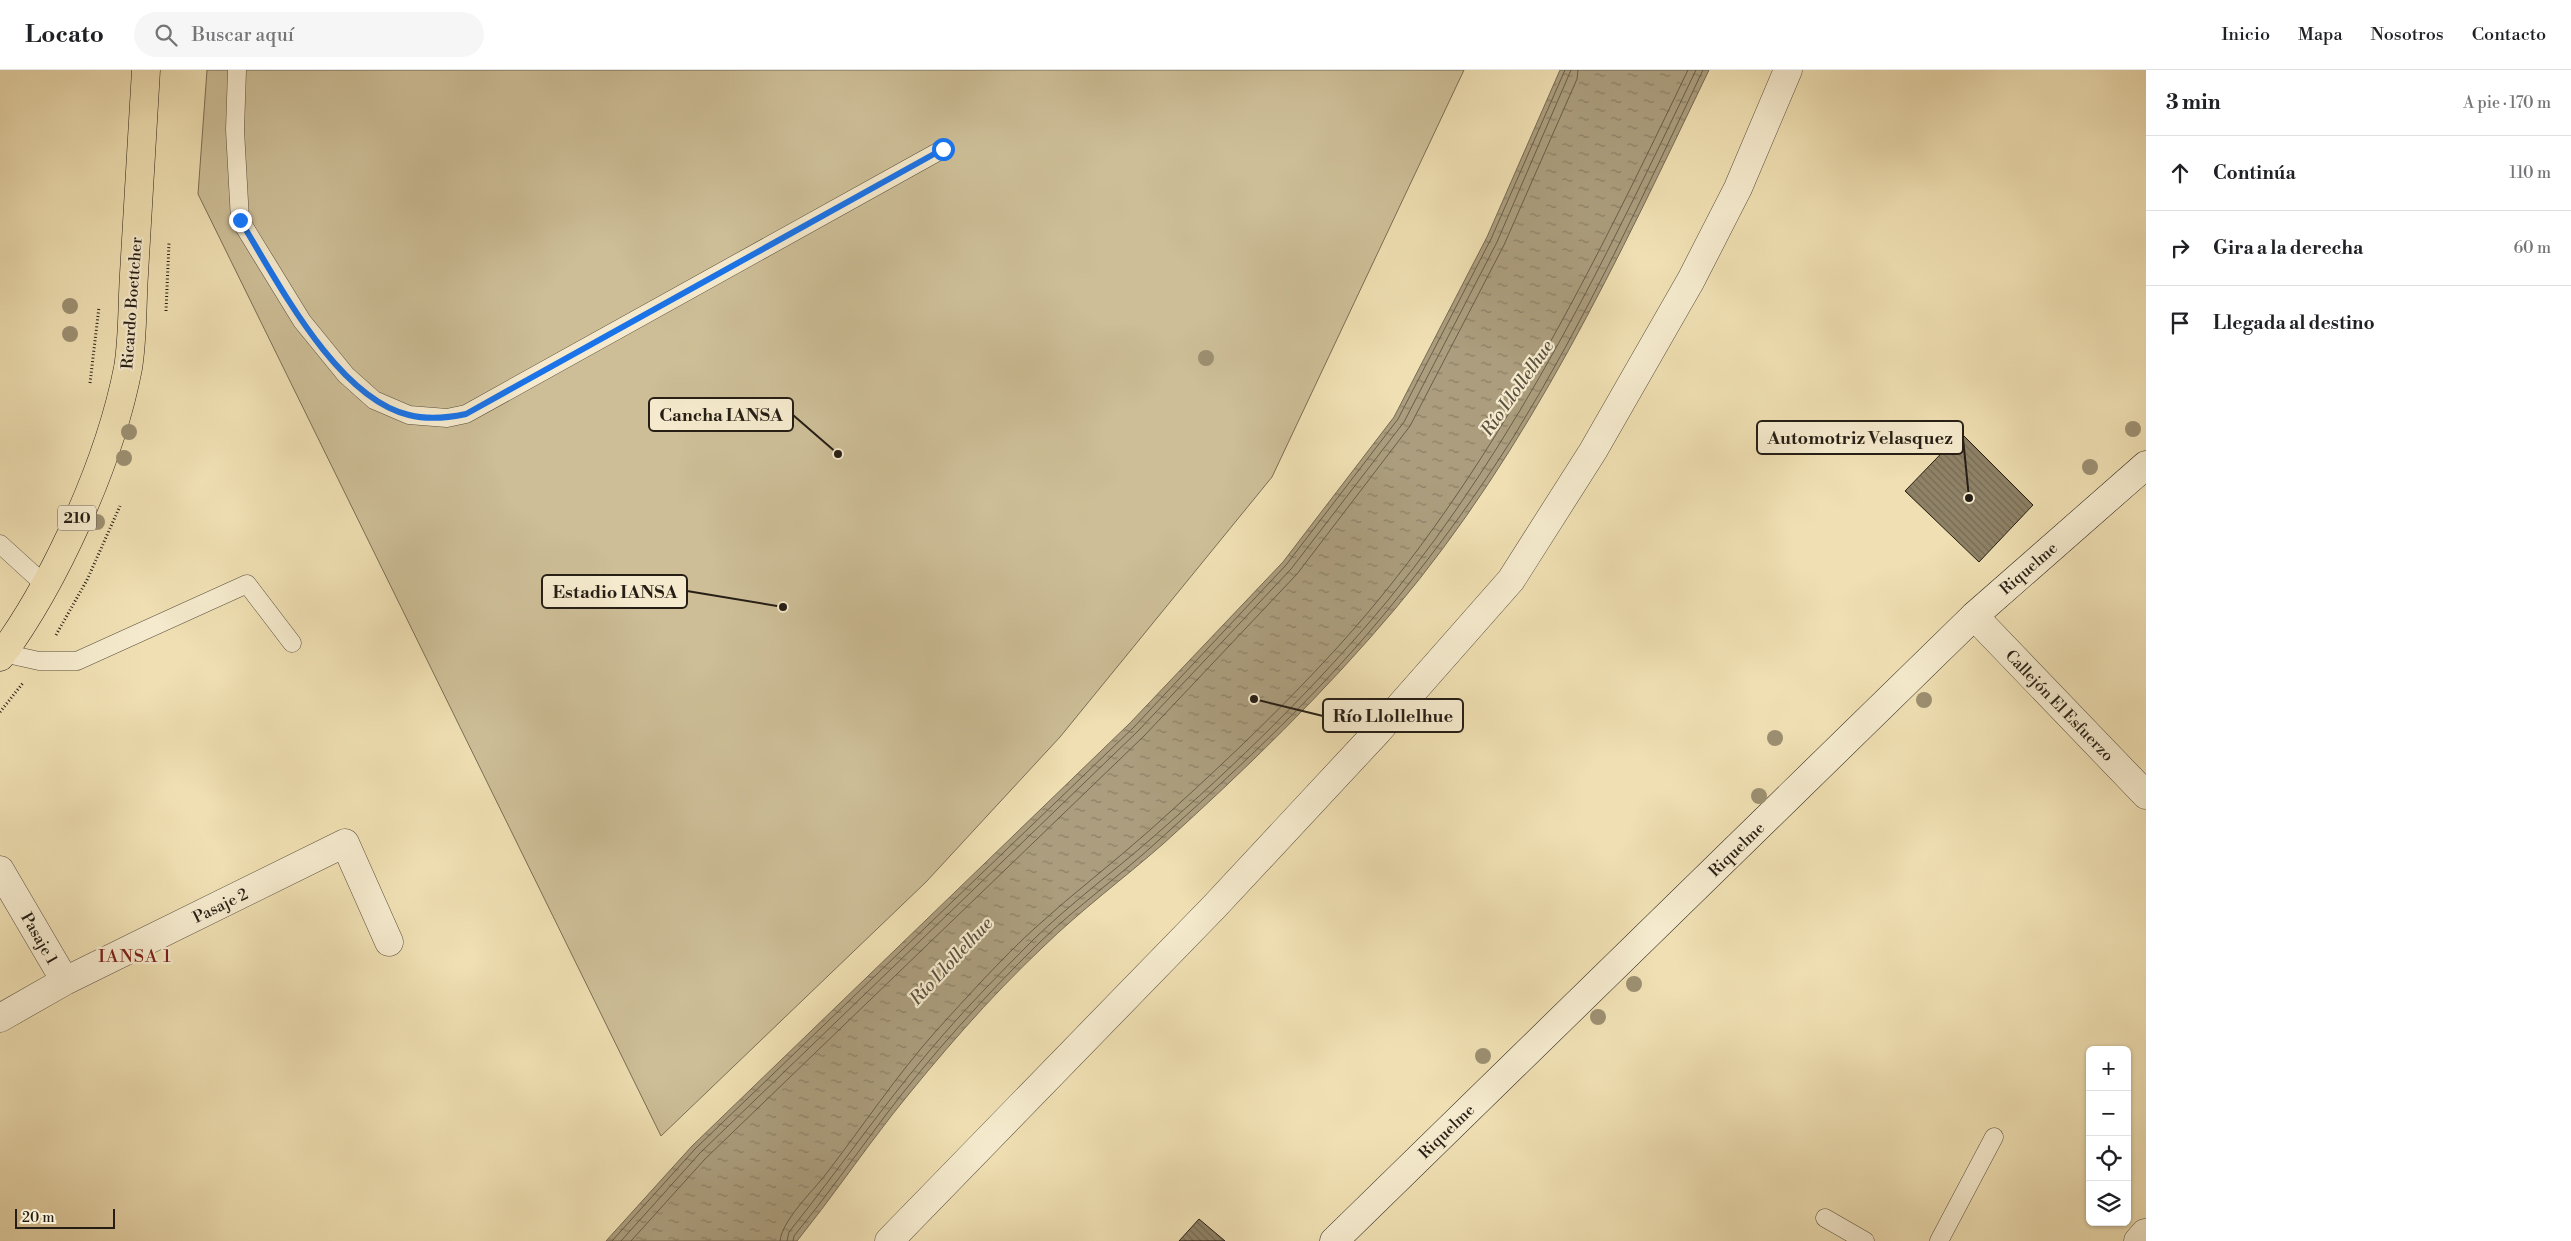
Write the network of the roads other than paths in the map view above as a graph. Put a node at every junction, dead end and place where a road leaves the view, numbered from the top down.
1 (146, 70) edge
2 (237, 70) edge
3 (1788, 70) edge
4 (943, 149) dead end
5 (2146, 465) edge
6 (0, 544) edge
7 (45, 585) junction
8 (1974, 616) junction
9 (292, 642) dead end
10 (2, 655) edge
11 (2146, 795) edge
12 (0, 870) edge
13 (389, 942) dead end
14 (64, 981) junction
15 (0, 1018) edge
16 (1994, 1137) dead end
17 (1825, 1218) dead end
18 (889, 1241) edge
19 (1334, 1241) edge
20 (1865, 1241) edge
21 (1939, 1241) edge

1 - 7 main road, Ricardo Boettcher / 210
2 - 4 lane
3 - 18 street
5 - 8 street, Riquelme
6 - 7 lane
7 - 10 main road, Ricardo Boettcher / 210
8 - 11 street, Callejón El Esfuerzo
8 - 19 street, Riquelme
9 - 10 lane
12 - 14 street, Pasaje 1
13 - 14 street, Pasaje 2
14 - 15 street, Pasaje 2
16 - 21 lane
17 - 20 lane

